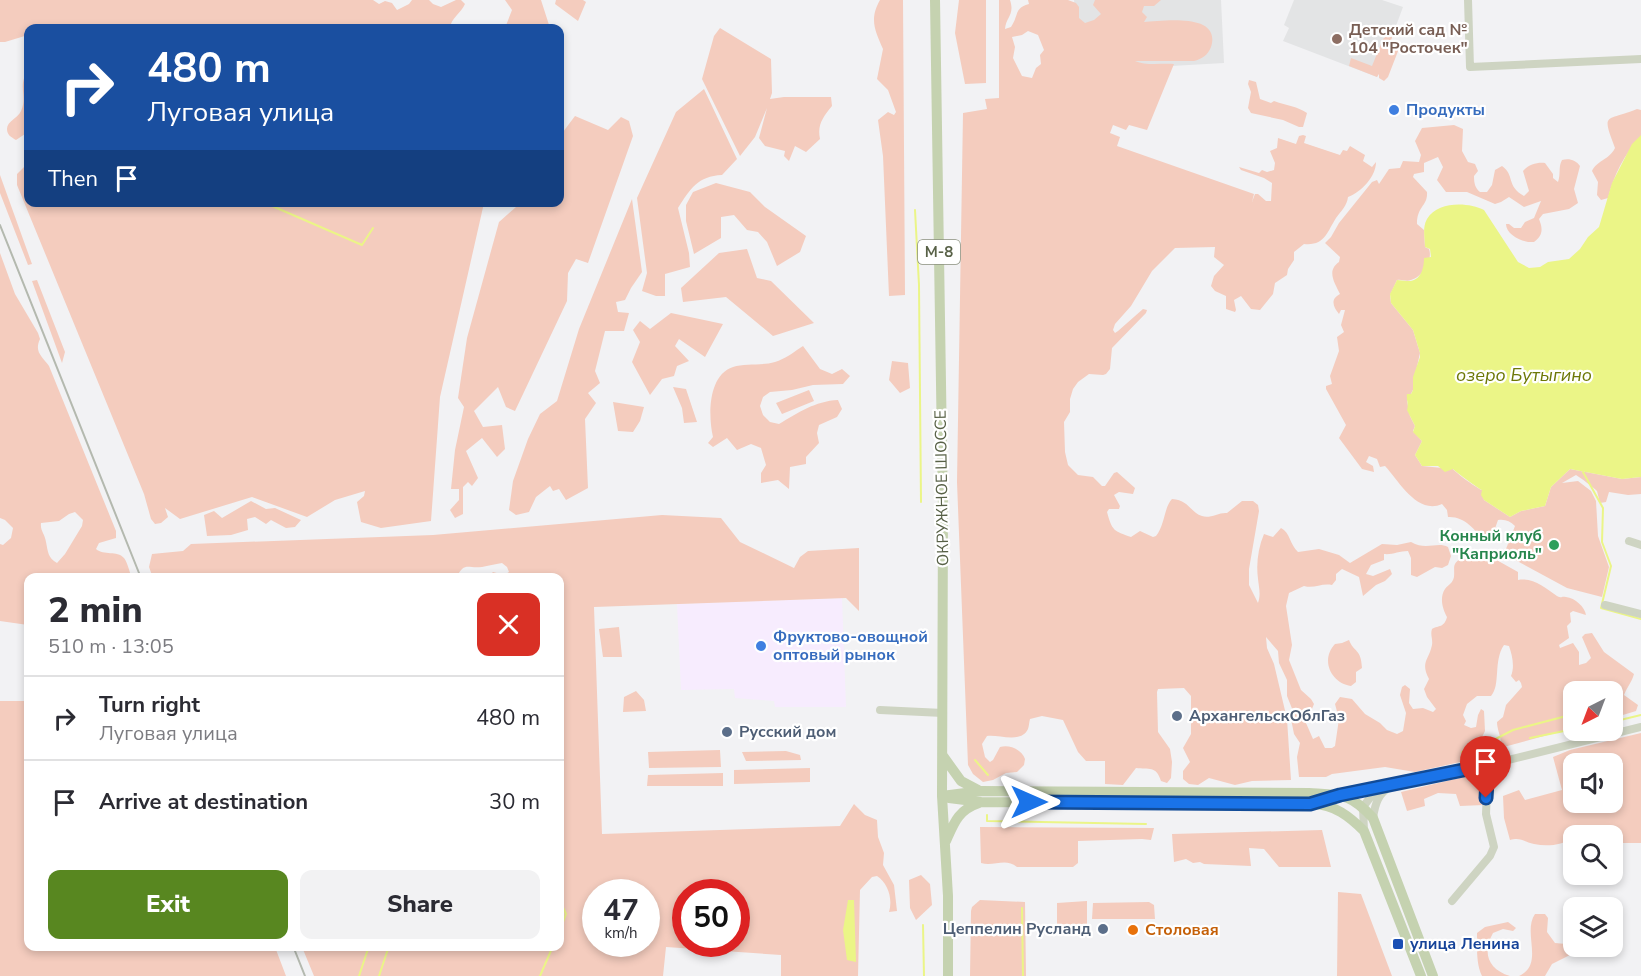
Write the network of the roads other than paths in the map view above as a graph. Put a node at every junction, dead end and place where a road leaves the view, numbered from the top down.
1 (935, 0) edge
2 (1468, 0) edge
3 (1641, 59) edge
4 (1629, 541) dead end
5 (1641, 545) edge
6 (1605, 604) dead end
7 (1641, 614) edge
8 (880, 710) dead end
9 (943, 713) junction
10 (1641, 727) edge
11 (943, 756) junction
12 (1488, 765) junction
13 (1396, 784) junction
14 (1378, 787) junction
15 (1340, 795) junction
16 (942, 796) junction
17 (981, 796) junction
18 (1172, 798) junction
19 (1310, 804) junction
20 (1363, 807) junction
21 (1373, 818) junction
22 (1364, 831) junction
23 (945, 844) junction
24 (1452, 902) dead end
25 (948, 976) edge
26 (1421, 976) edge
27 (1434, 976) edge

1 - 9 main road, ОКРУЖНОЕ ШОССЕ / М-8
2 - 3 street
4 - 5 street
6 - 7 street
8 - 9 street
9 - 11 main road, ОКРУЖНОЕ ШОССЕ / М-8
10 - 12 street
11 - 16 main road, ОКРУЖНОЕ ШОССЕ / М-8
11 - 17 main road
12 - 13 street
12 - 24 street
13 - 14 street
13 - 21 street
14 - 15 street
14 - 20 street
15 - 18 main road
15 - 19 main road
15 - 20 main road
16 - 17 main road
16 - 23 main road, ОКРУЖНОЕ ШОССЕ / М-8
17 - 18 main road
17 - 23 main road
18 - 19 main road
19 - 22 main road
20 - 21 main road
20 - 22 street
21 - 27 main road
22 - 26 main road
23 - 25 main road, ОКРУЖНОЕ ШОССЕ / М-8

